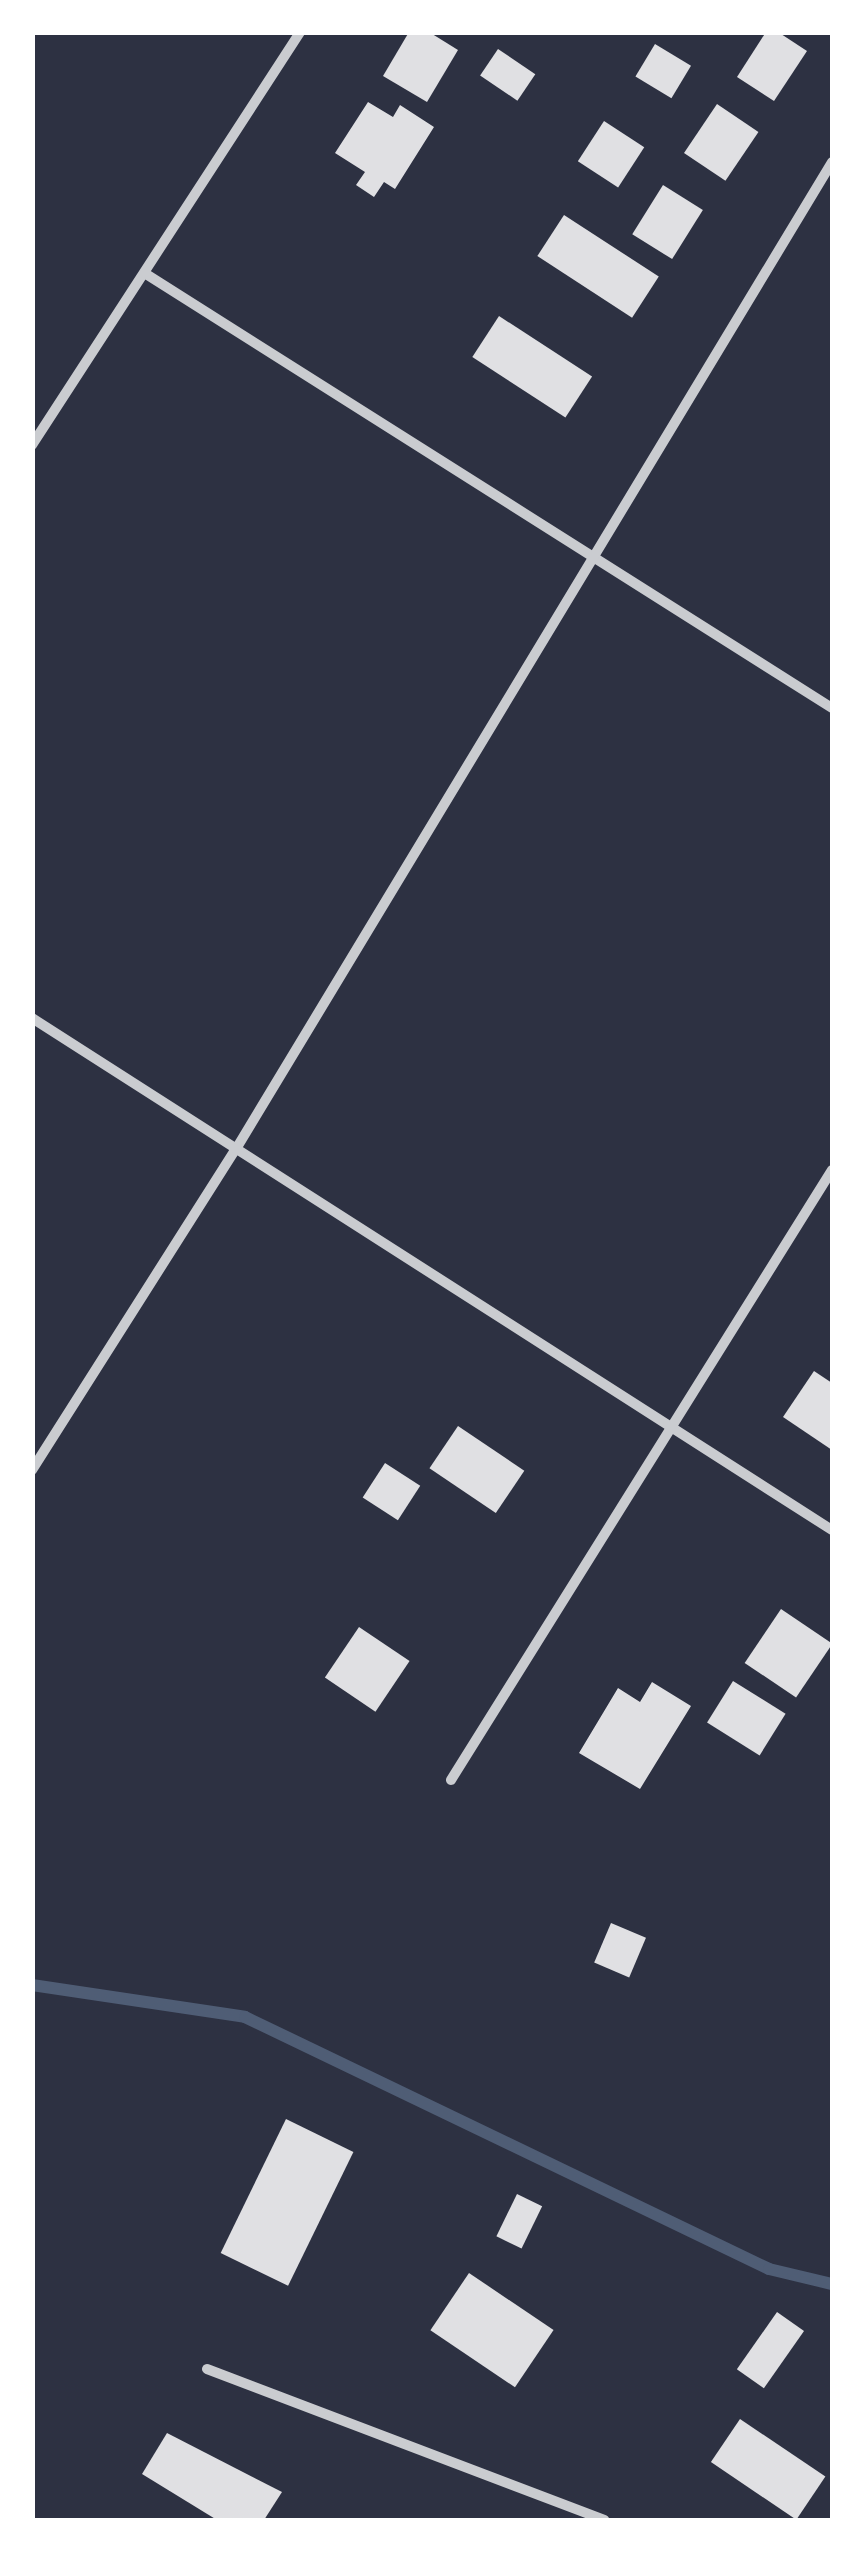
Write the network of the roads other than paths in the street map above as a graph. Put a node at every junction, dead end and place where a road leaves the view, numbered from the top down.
1 (300, 32) edge
2 (832, 162) edge
3 (146, 274) junction
4 (32, 445) edge
5 (591, 557) junction
6 (832, 708) edge
7 (32, 1018) edge
8 (236, 1150) junction
9 (832, 1170) edge
10 (670, 1426) junction
11 (32, 1470) edge
12 (832, 1530) edge
13 (451, 1780) dead end
14 (207, 2369) dead end
15 (604, 2520) edge

1 - 3 street
2 - 5 street
3 - 4 street
3 - 5 street
5 - 6 street
5 - 8 street
7 - 8 street
8 - 10 street
8 - 11 street
9 - 10 street
10 - 12 street
10 - 13 street
14 - 15 street

